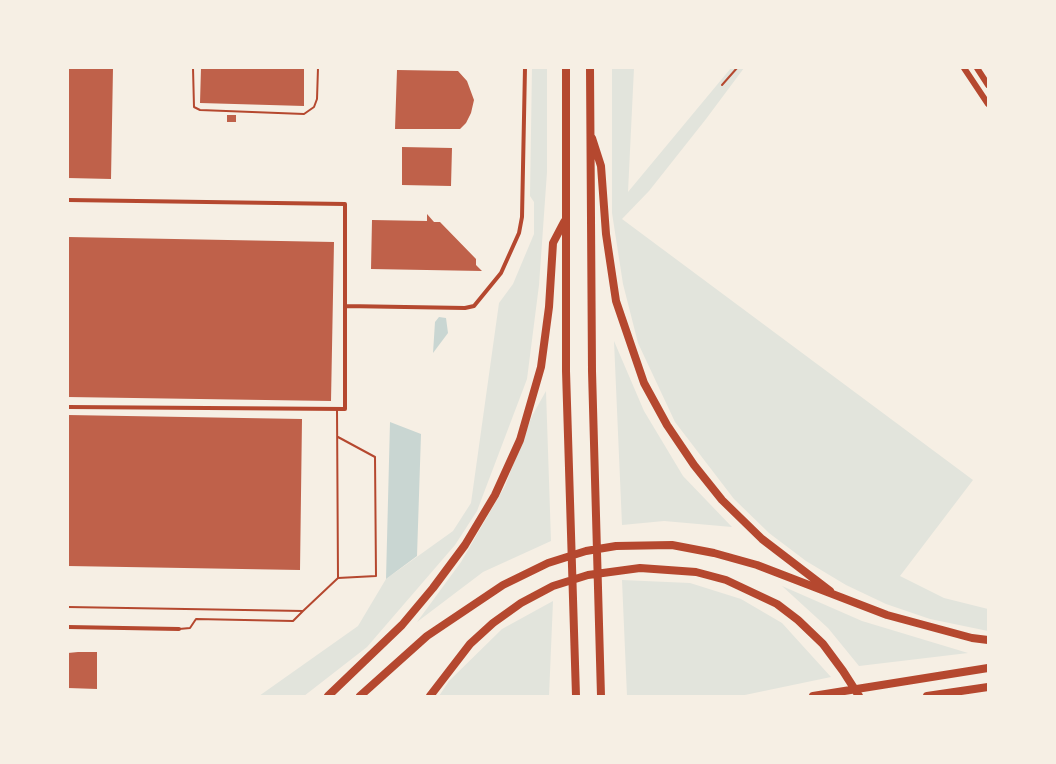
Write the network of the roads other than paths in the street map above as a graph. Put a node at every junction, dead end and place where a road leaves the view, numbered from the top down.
1 (193, 68) edge
2 (318, 68) edge
3 (525, 68) edge
4 (566, 68) edge
5 (590, 68) edge
6 (964, 68) edge
7 (977, 68) edge
8 (988, 85) edge
9 (988, 104) edge
10 (590, 130) junction
11 (68, 200) edge
12 (565, 220) junction
13 (345, 306) junction
14 (68, 407) edge
15 (337, 409) junction
16 (337, 436) junction
17 (338, 578) junction
18 (837, 596) junction
19 (68, 607) edge
20 (303, 611) junction
21 (68, 626) edge
22 (179, 629) joint
23 (988, 640) edge
24 (988, 668) edge
25 (988, 687) edge
26 (328, 696) edge
27 (360, 696) edge
28 (430, 696) edge
29 (576, 696) edge
30 (601, 696) edge
31 (813, 696) edge
32 (859, 696) edge
33 (927, 696) edge

1 - 2 lane
3 - 13 street
4 - 12 highway
5 - 10 highway
6 - 9 main road
7 - 8 main road
10 - 18 highway
10 - 30 highway
11 - 13 street
12 - 26 highway
12 - 29 highway
13 - 15 street
14 - 15 street
15 - 16 lane
16 - 17 lane
16 - 17 lane
17 - 20 lane
18 - 23 highway
18 - 27 highway
19 - 20 lane
20 - 22 lane
21 - 22 street
24 - 31 highway
25 - 33 highway
28 - 32 highway

